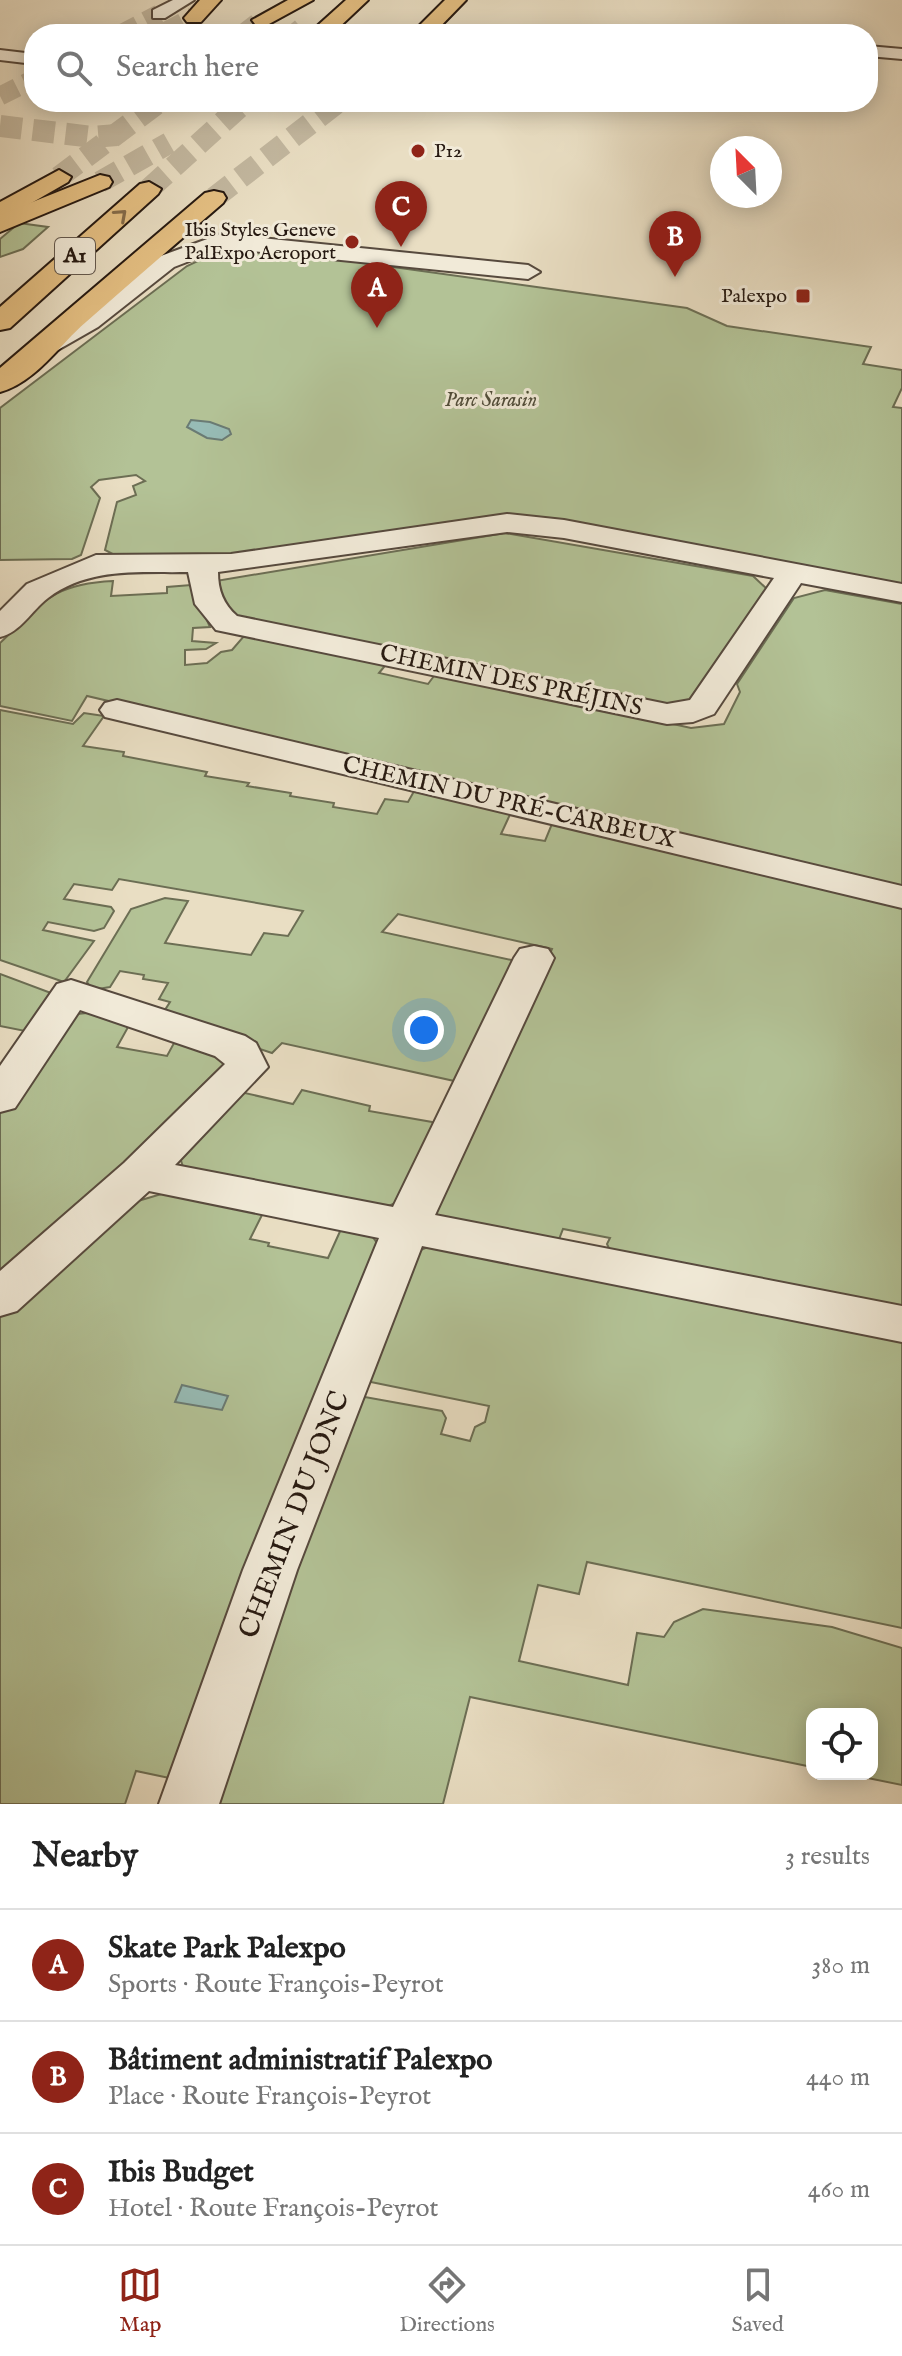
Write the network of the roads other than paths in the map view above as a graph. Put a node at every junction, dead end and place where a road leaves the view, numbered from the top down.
1 (211, 0) edge
2 (287, 0) edge
3 (303, 0) edge
4 (334, 0) edge
5 (358, 0) edge
6 (454, 1) edge
7 (190, 9) edge
8 (159, 14) tunnel mouth
9 (308, 24) tunnel mouth
10 (331, 24) edge
11 (431, 24) edge
12 (878, 52) edge
13 (902, 54) edge
14 (0, 55) edge
15 (24, 58) edge
16 (59, 177) tunnel mouth
17 (124, 186) junction
18 (212, 200) joint
19 (2, 221) edge
20 (338, 250) junction
21 (528, 272) dead end
22 (0, 291) edge
23 (0, 322) edge
24 (47, 346) junction
25 (0, 383) edge
26 (204, 564) junction
27 (793, 572) junction
28 (902, 593) edge
29 (0, 628) edge
30 (117, 710) dead end
31 (902, 897) edge
32 (534, 958) dead end
33 (0, 1098) edge
34 (140, 1174) junction
35 (406, 1228) junction
36 (0, 1298) edge
37 (902, 1324) edge
38 (189, 1804) edge

1 - 7 main road
2 - 3 main road
4 - 9 main road
5 - 10 main road
6 - 11 main road
7 - 8 street
12 - 13 street
14 - 15 street
16 - 19 main road
17 - 19 main road
17 - 22 main road, A1
23 -> 17 main road, A1
18 - 20 street
18 - 24 main road
20 - 21 street
20 - 24 street
24 - 25 main road
26 - 27 street
26 - 27 street, CHEMIN DES PRÉJINS
26 - 29 street
27 - 28 street
30 - 31 street, CHEMIN DU PRÉ-CARBEUX
32 - 35 street, CHEMIN DU JONC
33 - 34 street
34 - 35 street
34 - 36 street
35 - 37 street
35 - 38 street, CHEMIN DU JONC

